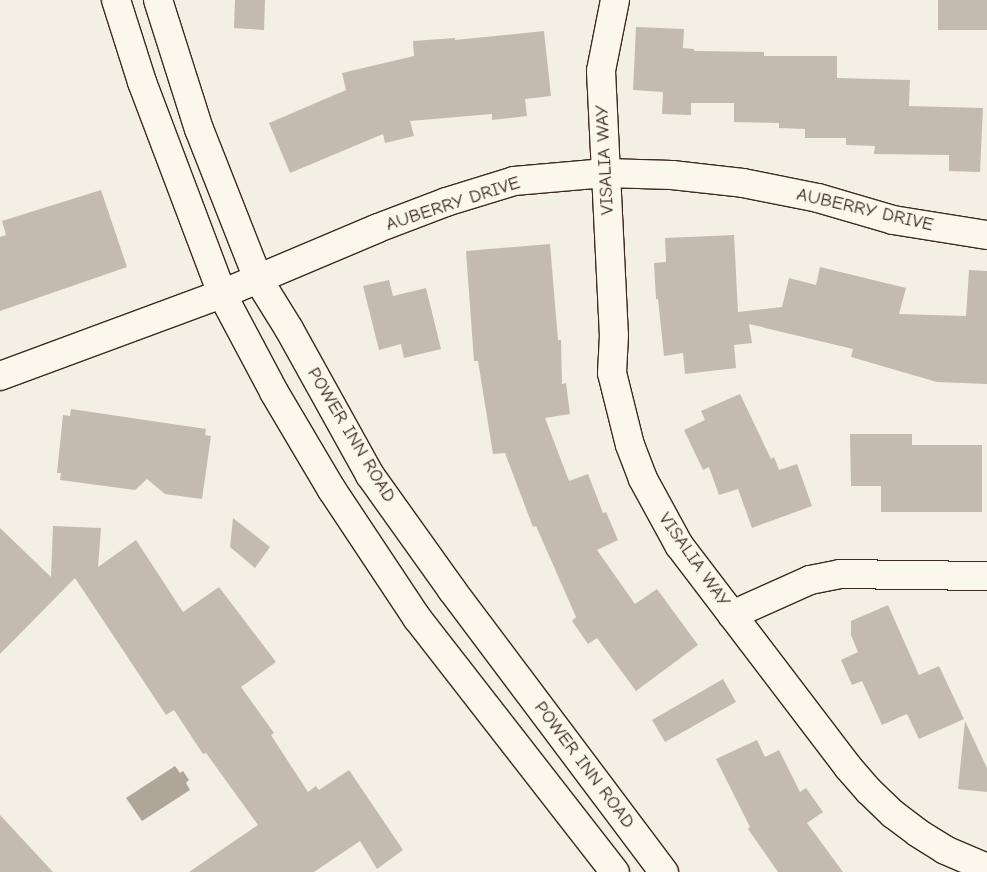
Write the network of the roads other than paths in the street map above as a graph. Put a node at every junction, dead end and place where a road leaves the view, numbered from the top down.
1 (116, 0) edge
2 (158, 0) edge
3 (614, 0) edge
4 (606, 173) junction
5 (987, 235) edge
6 (258, 279) junction
7 (222, 294) junction
8 (0, 376) edge
9 (987, 576) edge
10 (732, 615) junction
11 (987, 868) edge
12 (615, 872) edge
13 (664, 872) edge

1 - 7 street
2 - 6 street, POWER INN ROAD
3 - 4 street, VISALIA WAY
4 - 5 street, AUBERRY DRIVE
4 - 6 street, AUBERRY DRIVE
4 - 10 street, VISALIA WAY
6 - 7 street, AUBERRY DRIVE
6 - 13 street, POWER INN ROAD
7 - 8 street, AUBERRY DRIVE
7 - 12 street
9 - 10 street
10 - 11 street, VISALIA WAY

